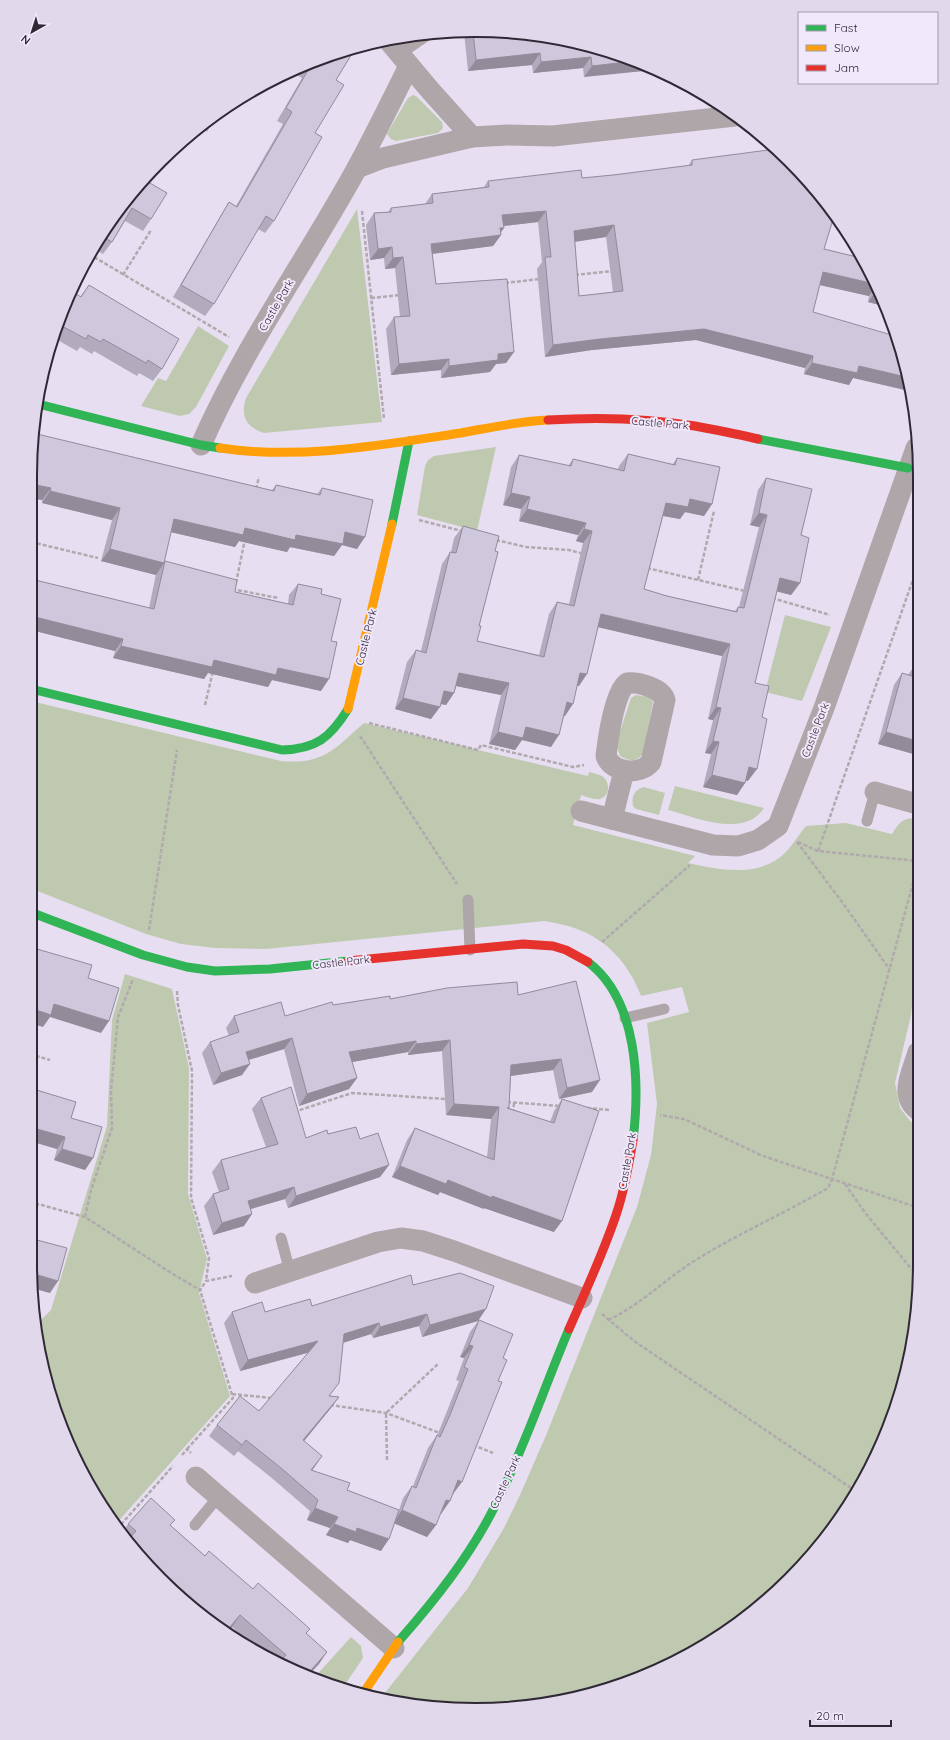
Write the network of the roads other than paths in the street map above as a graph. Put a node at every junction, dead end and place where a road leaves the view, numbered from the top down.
1 (419, 41) edge
2 (399, 54) edge
3 (726, 117) edge
4 (472, 137) junction
5 (357, 168) junction
6 (43, 405) edge
7 (409, 441) junction
8 (202, 445) junction
9 (912, 457) edge
10 (908, 468) junction
11 (37, 690) edge
12 (616, 765) road end
13 (875, 792) joint
14 (913, 803) edge
15 (581, 811) dead end
16 (612, 819) junction
17 (867, 821) dead end
18 (468, 900) road end
19 (37, 915) edge
20 (470, 950) junction
21 (664, 1009) dead end
22 (625, 1018) junction
23 (913, 1068) edge
24 (913, 1104) edge
25 (281, 1238) dead end
26 (290, 1272) junction
27 (255, 1283) road end
28 (582, 1298) junction
29 (196, 1477) road end
30 (218, 1497) junction
31 (195, 1525) dead end
32 (394, 1648) junction
33 (366, 1689) edge

1 - 2 lane
2 - 4 street
2 - 5 street, Castle Park
3 - 4 street
4 - 5 street
5 - 8 street, Castle Park
6 - 8 street, Castle Park
7 - 8 street, Castle Park
7 - 10 street, Castle Park
7 - 11 street, Castle Park
9 - 10 street, Castle Park
10 - 16 street, Castle Park
12 - 16 street
13 - 14 street
13 - 17 lane
15 - 16 street
18 - 20 lane
19 - 20 street, Castle Park
20 - 22 street, Castle Park
21 - 22 lane
22 - 28 street, Castle Park
23 - 24 street
25 - 26 lane
26 - 27 street
26 - 28 street
28 - 32 street, Castle Park
29 - 30 street
30 - 31 lane
30 - 32 street
32 - 33 street, Castle Park

